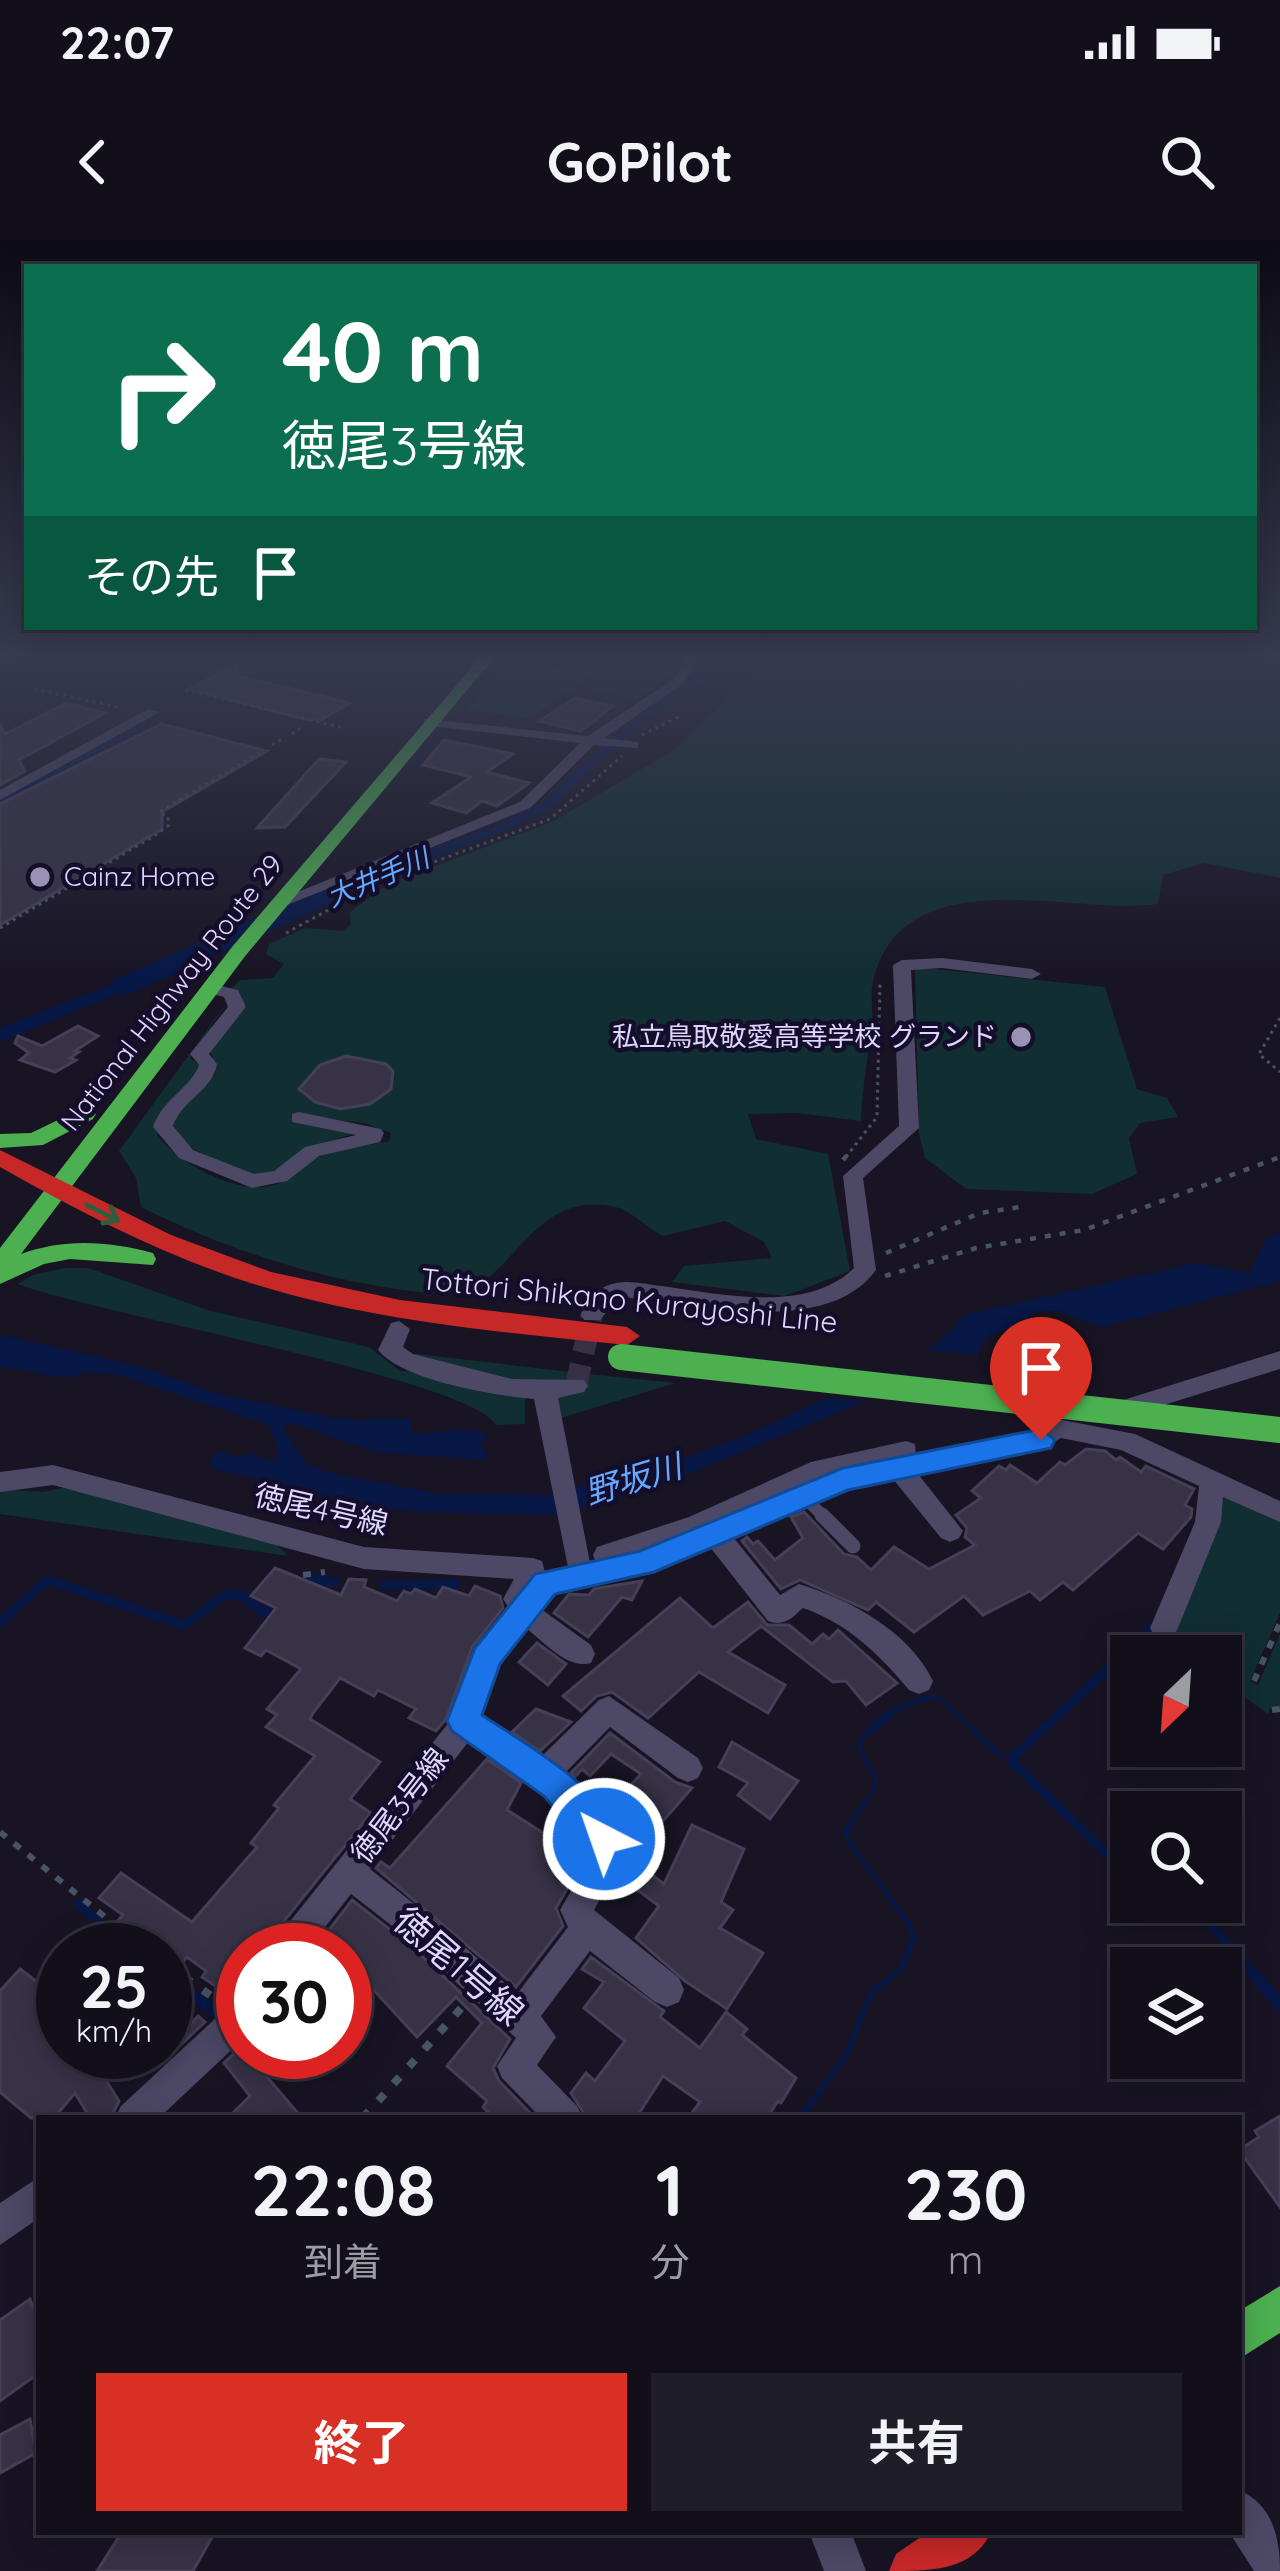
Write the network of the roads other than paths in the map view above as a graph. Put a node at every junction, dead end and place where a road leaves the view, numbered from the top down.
1 (62, 762) edge
2 (382, 762) edge
3 (397, 762) edge
4 (570, 762) edge
5 (0, 796) edge
6 (277, 906) junction
7 (238, 937) junction
8 (1032, 974) dead end
9 (207, 975) junction
10 (85, 1114) junction
11 (298, 1118) dead end
12 (0, 1141) edge
13 (0, 1157) edge
14 (31, 1192) edge
15 (0, 1221) edge
16 (144, 1259) junction
17 (0, 1265) edge
18 (0, 1275) edge
19 (592, 1314) dead end
20 (399, 1329) junction
21 (624, 1346) junction
22 (1280, 1360) edge
23 (1245, 1372) junction
24 (1280, 1379) edge
25 (576, 1386) dead end
26 (545, 1393) junction
27 (1280, 1404) edge
28 (1057, 1428) junction
29 (1280, 1430) edge
30 (0, 1465) edge
31 (899, 1468) junction
32 (53, 1475) junction
33 (0, 1482) edge
34 (1212, 1483) junction
35 (805, 1498) junction
36 (1280, 1512) edge
37 (950, 1531) dead end
38 (716, 1535) junction
39 (853, 1546) dead end
40 (578, 1561) junction
41 (533, 1569) junction
42 (523, 1611) junction
43 (1164, 1628) dead end
44 (581, 1654) dead end
45 (486, 1658) junction
46 (919, 1681) dead end
47 (464, 1721) junction
48 (688, 1768) dead end
49 (543, 1775) junction
50 (348, 1872) junction
51 (308, 1923) edge
52 (587, 1928) junction
53 (667, 1990) dead end
54 (519, 2018) junction
55 (216, 2040) edge
56 (136, 2115) edge
57 (562, 2115) edge
58 (36, 2197) edge
59 (0, 2227) edge
60 (1280, 2307) edge
61 (1242, 2335) edge
62 (1242, 2516) edge
63 (831, 2535) edge
64 (964, 2535) edge
65 (845, 2571) edge
66 (913, 2571) edge
67 (1279, 2571) edge

1 - 5 street
2 - 7 main road, National Highway Route 29
3 - 6 main road, National Highway Route 29
4 - 6 street
6 - 7 main road, National Highway Route 29
7 - 9 main road, National Highway Route 29
8 - 19 street
9 - 10 main road, National Highway Route 29
9 - 11 street
9 - 14 main road, National Highway Route 29
10 - 12 main road
10 - 14 main road, National Highway Route 29
13 - 14 main road, Tottori Shikano Kurayoshi Line
14 - 15 main road, National Highway Route 29
14 - 16 main road, Tottori Shikano Kurayoshi Line
14 - 17 main road, National Highway Route 29
14 -> 21 main road, Tottori Shikano Kurayoshi Line
16 - 18 main road
16 - 20 main road, Tottori Shikano Kurayoshi Line
20 - 21 main road, Tottori Shikano Kurayoshi Line
20 - 26 street
21 - 27 main road, Tottori Shikano Kurayoshi Line
21 - 29 main road, Tottori Shikano Kurayoshi Line, bridge
22 - 23 street
23 - 24 street
23 - 28 street
25 - 26 street
26 - 40 street
28 - 31 street, 徳尾3号線
28 - 34 street
28 - 40 street, 徳尾4号線
30 - 32 street
31 - 35 street, 徳尾3号線
31 - 37 street
32 - 33 street, 徳尾4号線
32 - 41 street, 徳尾4号線
34 - 36 street
34 - 43 street
35 - 38 street, 徳尾3号線
35 - 39 lane
38 - 42 street, 徳尾3号線
38 - 46 street
40 - 41 street, 徳尾4号線
41 - 45 street
42 - 44 street
42 - 45 street, 徳尾3号線
45 - 47 street, 徳尾3号線
47 - 49 street
47 - 50 street, 徳尾3号線
48 - 49 street
49 - 52 street
50 - 51 street, 徳尾3号線
50 - 54 street, 徳尾1号線
52 - 53 street
52 - 54 street
54 - 57 street, 徳尾1号線
55 - 56 street
58 - 59 street
60 - 61 main road
62 - 67 street
63 - 65 street
64 - 66 main road

